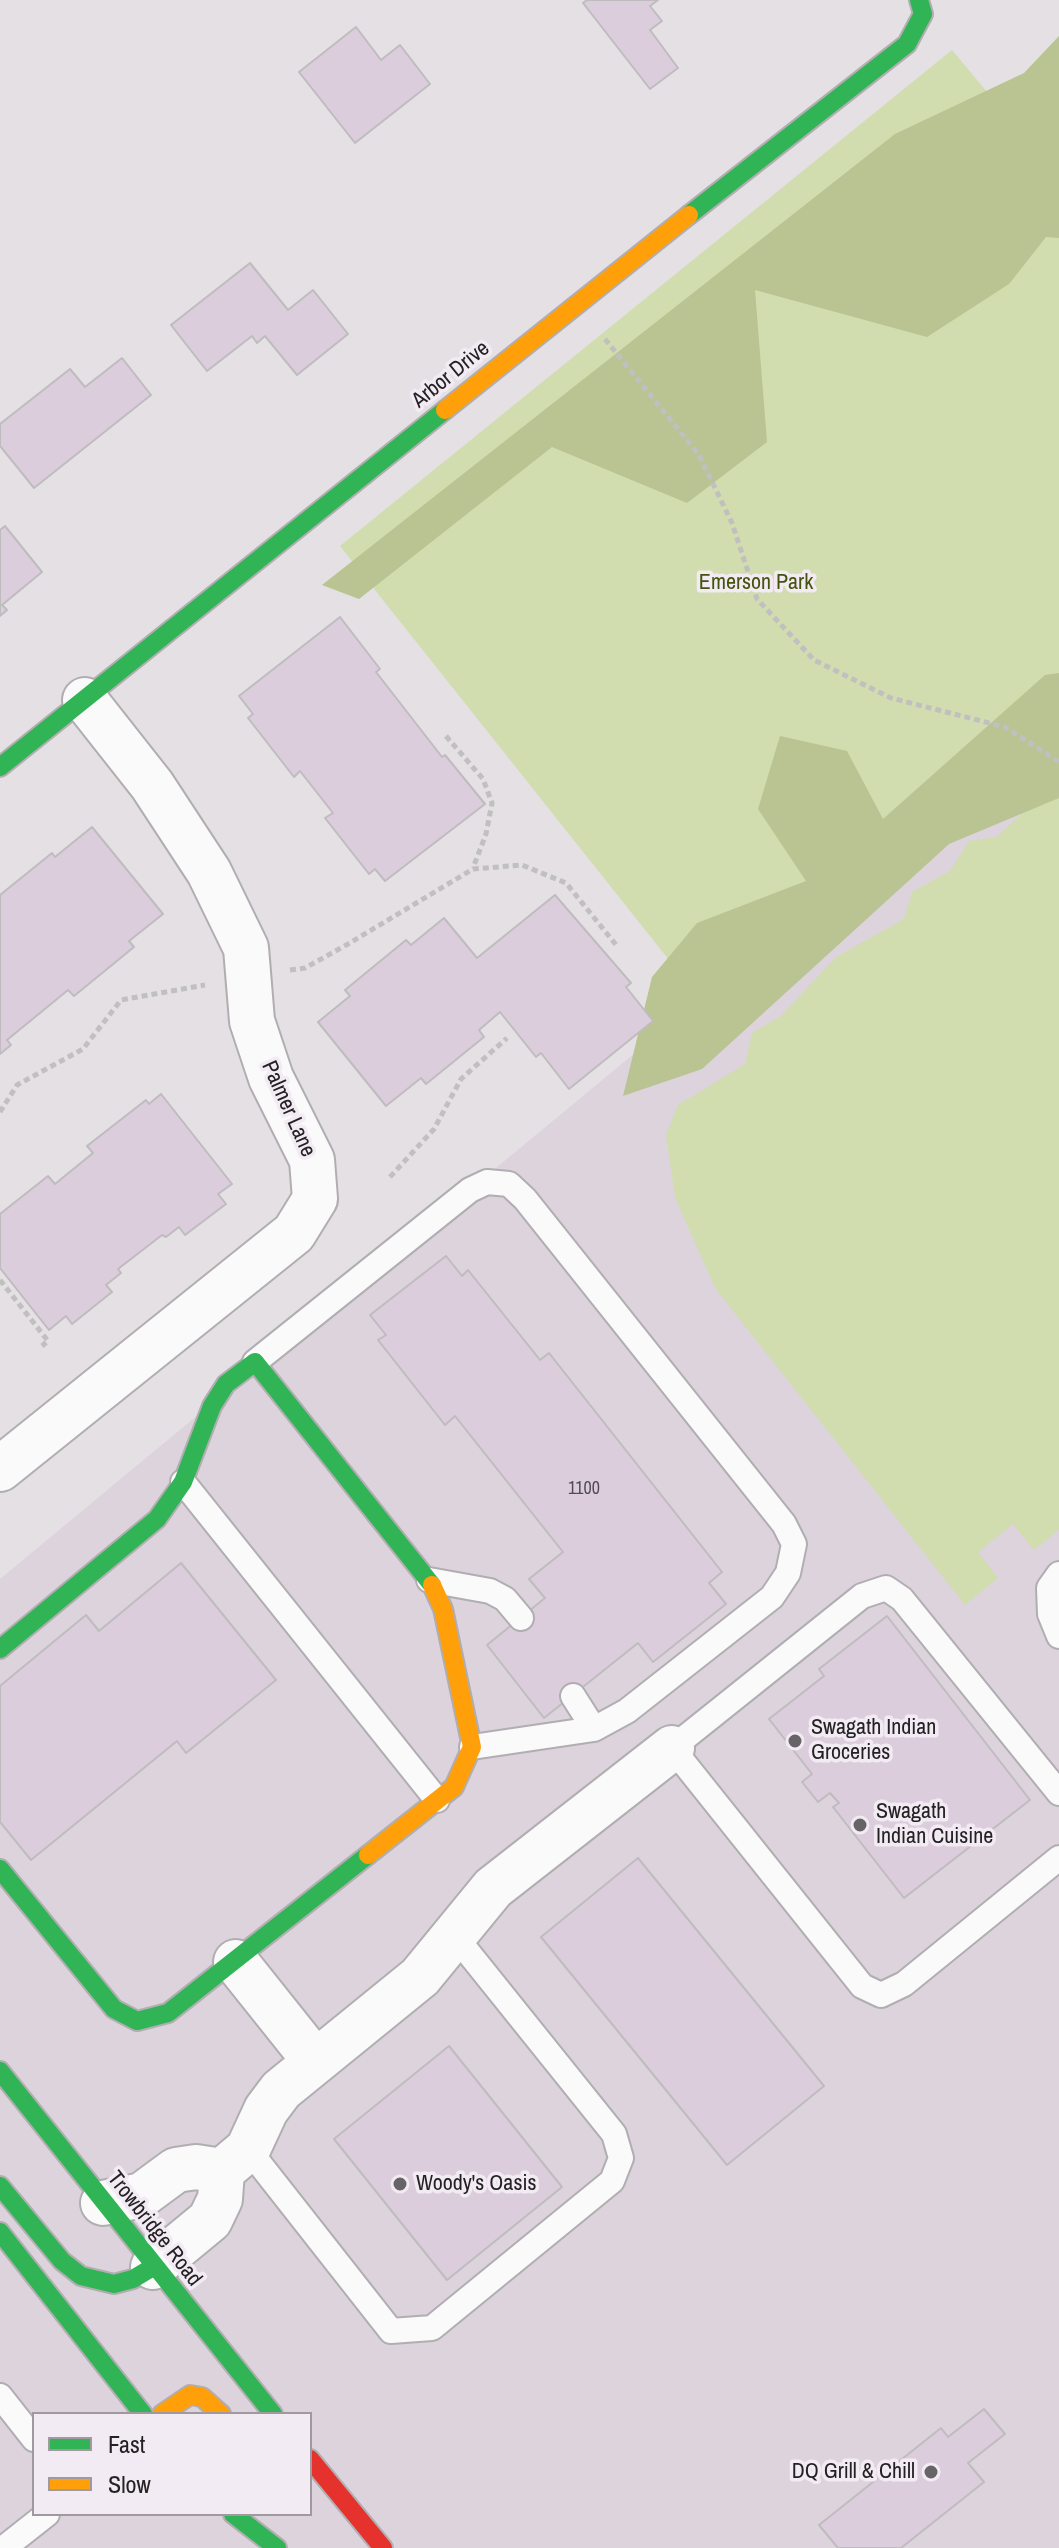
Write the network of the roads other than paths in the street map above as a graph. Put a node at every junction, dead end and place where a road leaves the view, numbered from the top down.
1 (921, 7) edge
2 (85, 700) junction
3 (0, 767) edge
4 (255, 1362) junction
5 (0, 1469) edge
6 (183, 1482) junction
7 (1059, 1574) edge
8 (429, 1580) junction
9 (521, 1618) dead end
10 (1059, 1636) edge
11 (0, 1649) edge
12 (573, 1696) dead end
13 (594, 1729) junction
14 (472, 1747) junction
15 (672, 1748) junction
16 (1059, 1793) edge
17 (437, 1800) junction
18 (1059, 1858) edge
19 (0, 1869) edge
20 (455, 1936) junction
21 (236, 1962) junction
22 (315, 2061) junction
23 (0, 2071) edge
24 (235, 2160) junction
25 (0, 2186) edge
26 (103, 2203) junction
27 (0, 2232) edge
28 (153, 2267) junction
29 (0, 2396) edge
30 (141, 2412) edge
31 (165, 2412) edge
32 (219, 2412) edge
33 (271, 2412) edge
34 (32, 2436) edge
35 (312, 2461) edge
36 (44, 2516) edge
37 (227, 2516) edge
38 (236, 2516) edge
39 (337, 2520) dead end
40 (381, 2545) edge
41 (4, 2548) edge
42 (252, 2548) edge
43 (277, 2548) edge

1 - 2 street, Arbor Drive
2 - 3 street, Arbor Drive
2 - 5 street, Palmer Lane
4 - 6 street
4 - 8 street
4 - 13 lane
6 - 11 street
6 - 17 lane
7 - 10 lane
8 - 9 lane
8 - 14 street
12 - 13 lane
13 - 14 lane
14 - 17 street
15 - 16 lane
15 - 18 lane
15 - 20 street
17 - 21 street
19 - 21 street
20 - 22 street
20 - 24 lane
21 - 22 street
22 - 24 street
23 - 26 street, Trowbridge Road
24 - 26 street
24 - 28 street
25 - 28 street
26 - 28 street, Trowbridge Road
27 - 30 street
28 - 33 street, Trowbridge Road
29 - 34 lane
31 - 32 street
35 - 40 street
36 - 41 lane
37 - 42 street
38 - 43 street
39 - 40 street

